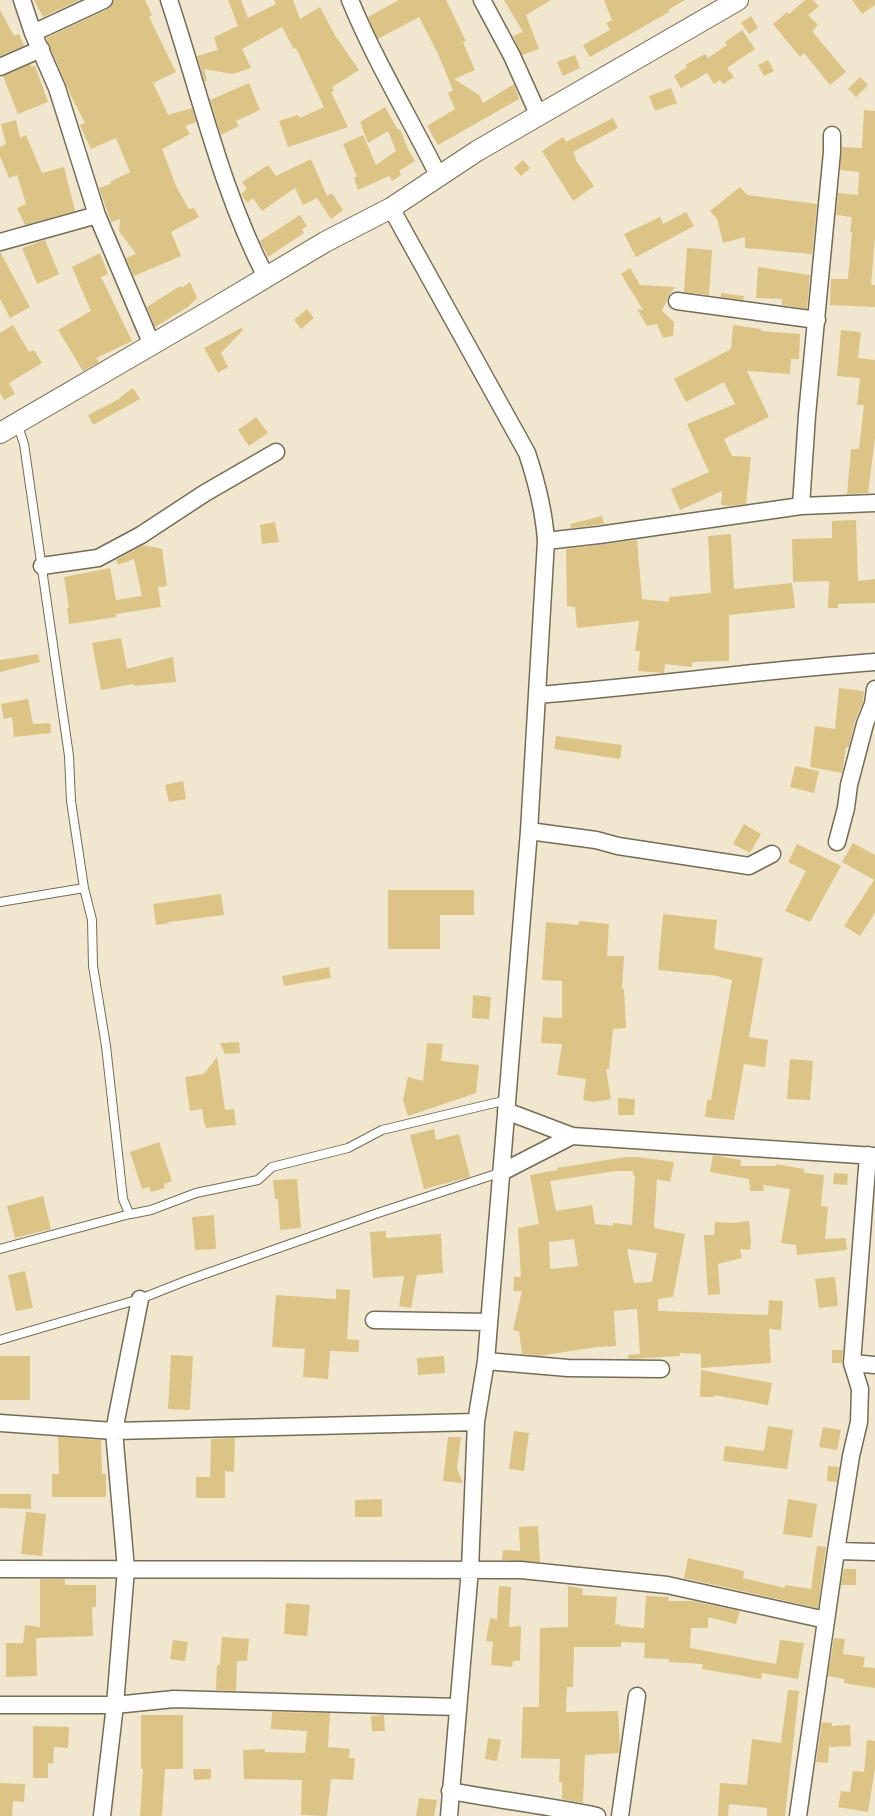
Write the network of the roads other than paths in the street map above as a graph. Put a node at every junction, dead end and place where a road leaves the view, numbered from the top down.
1 (22, 0) edge
2 (104, 0) edge
3 (169, 0) edge
4 (350, 0) edge
5 (482, 0) edge
6 (731, 1) edge
7 (33, 33) junction
8 (41, 50) junction
9 (0, 67) edge
10 (539, 116) junction
11 (832, 135) dead end
12 (439, 177) junction
13 (391, 208) junction
14 (97, 215) junction
15 (0, 242) edge
16 (266, 277) junction
17 (676, 301) dead end
18 (817, 320) junction
19 (152, 345) junction
20 (9, 428) edge
21 (276, 452) dead end
22 (875, 503) edge
23 (801, 506) junction
24 (546, 541) junction
25 (42, 566) junction
26 (875, 662) edge
27 (875, 689) edge
28 (536, 695) junction
29 (528, 831) junction
30 (837, 842) dead end
31 (772, 854) dead end
32 (84, 888) junction
33 (0, 902) edge
34 (507, 1106) junction
35 (572, 1136) junction
36 (872, 1156) edge
37 (502, 1172) junction
38 (130, 1214) junction
39 (0, 1249) edge
40 (140, 1299) junction
41 (374, 1320) dead end
42 (489, 1322) junction
43 (0, 1340) edge
44 (486, 1361) junction
45 (852, 1363) junction
46 (875, 1366) edge
47 (661, 1369) dead end
48 (476, 1422) junction
49 (0, 1423) edge
50 (114, 1432) junction
51 (836, 1551) junction
52 (875, 1552) edge
53 (0, 1569) edge
54 (126, 1569) junction
55 (470, 1569) junction
56 (826, 1620) junction
57 (637, 1696) dead end
58 (0, 1705) edge
59 (115, 1705) junction
60 (457, 1707) junction
61 (450, 1791) junction
62 (102, 1816) edge
63 (449, 1816) edge
64 (597, 1816) edge
65 (620, 1816) edge
66 (798, 1816) edge

1 - 7 street
2 - 7 street
3 - 16 street
4 - 12 street
5 - 10 street
6 - 10 street
7 - 8 street
8 - 9 street
8 - 14 street
10 - 12 street
11 - 18 street
12 - 13 street
13 - 16 street
13 - 24 street
14 - 15 street
14 - 19 street
16 - 19 street
17 - 18 street
18 - 23 street
19 - 20 street
20 - 25 lane
21 - 25 street
22 - 23 street
23 - 24 street
24 - 28 street
25 - 32 lane
26 - 28 street
27 - 30 street
28 - 29 street
29 - 31 street
29 - 34 street
32 - 33 lane
32 - 38 lane
34 - 35 street
34 - 37 street
34 - 38 lane
35 - 36 street
35 - 37 street
36 - 45 street
37 - 40 lane
37 - 42 street
38 - 39 lane
40 - 43 lane
40 - 50 street
41 - 42 street
42 - 44 street
44 - 47 street
44 - 48 street
45 - 46 street
45 - 51 street
48 - 50 street
48 - 55 street
49 - 50 street
50 - 54 street
51 - 52 street
51 - 56 street
53 - 54 street
54 - 55 street
54 - 59 street
55 - 56 street
55 - 60 street
56 - 66 street
57 - 65 street
58 - 59 street
59 - 60 street
59 - 62 street
60 - 61 street
61 - 63 street
61 - 64 street

